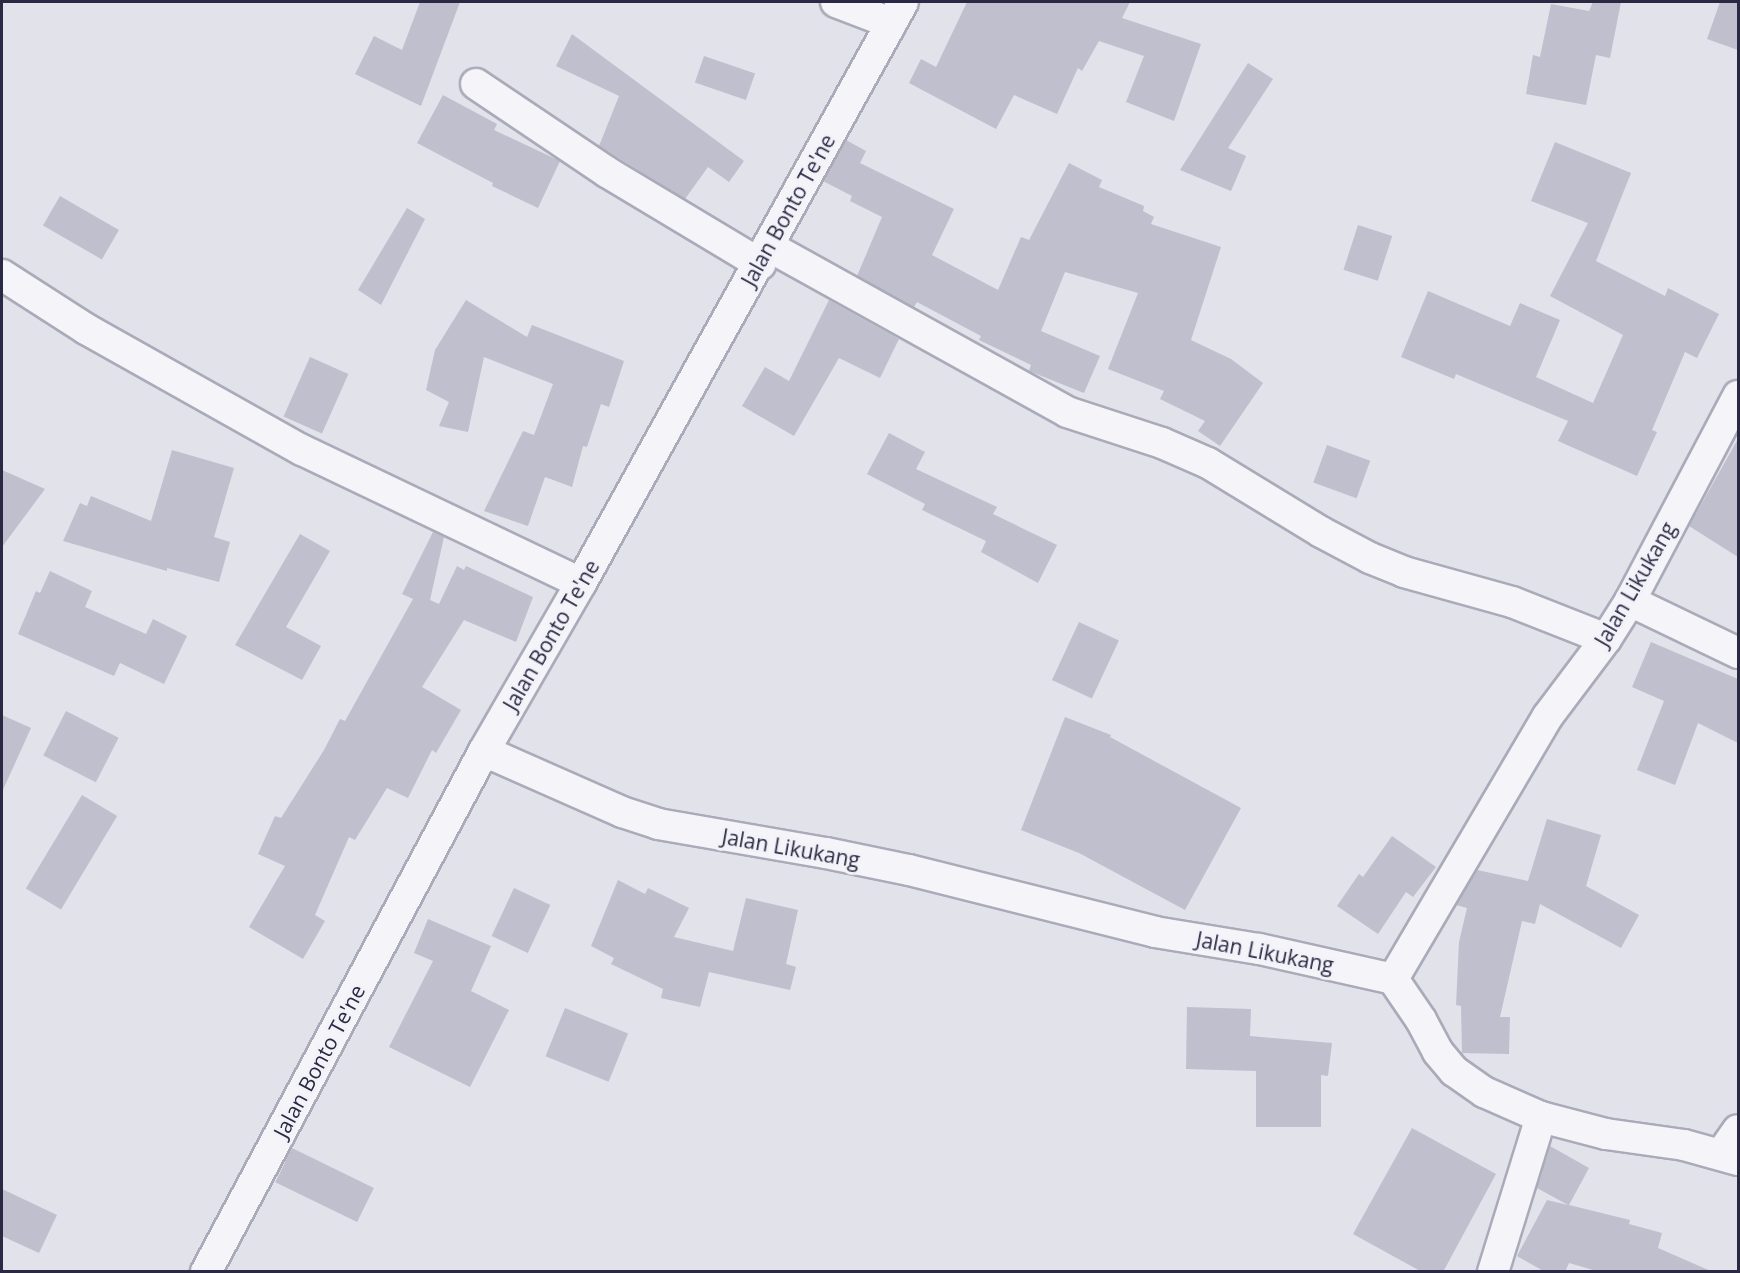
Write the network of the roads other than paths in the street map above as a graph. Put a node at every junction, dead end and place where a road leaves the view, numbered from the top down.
1 (836, 2) edge
2 (897, 12) edge
3 (476, 84) dead end
4 (764, 255) junction
5 (2, 275) edge
6 (1738, 396) edge
7 (581, 583) junction
8 (1630, 601) junction
9 (1606, 639) junction
10 (1738, 653) edge
11 (484, 752) junction
12 (1393, 979) junction
13 (1541, 1117) junction
14 (1733, 1148) edge
15 (206, 1272) edge
16 (1493, 1272) edge

1 - 2 street
2 - 4 street, Jalan Bonto Te'ne
3 - 4 street
4 - 7 street, Jalan Bonto Te'ne
4 - 9 street
5 - 7 street
6 - 8 street, Jalan Likukang
7 - 11 street, Jalan Bonto Te'ne
8 - 9 street, Jalan Likukang
8 - 10 street
9 - 12 street, Jalan Likukang
11 - 12 street, Jalan Likukang
11 - 15 street, Jalan Bonto Te'ne
12 - 13 street
13 - 14 street
13 - 16 street

